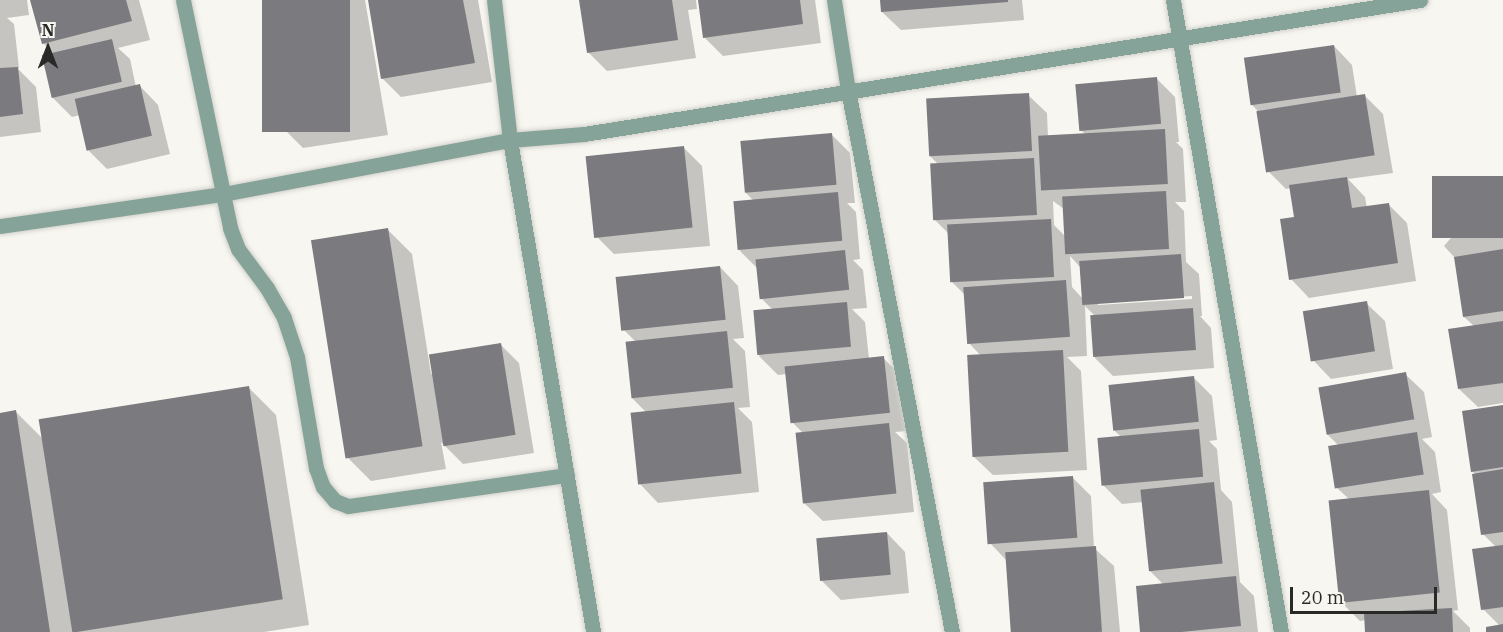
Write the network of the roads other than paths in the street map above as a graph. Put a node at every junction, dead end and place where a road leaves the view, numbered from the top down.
1 (183, 0) edge
2 (494, 0) edge
3 (834, 0) edge
4 (1173, 0) edge
5 (1420, 0) edge
6 (1180, 40) junction
7 (848, 90) junction
8 (510, 140) junction
9 (223, 194) junction
10 (0, 226) edge
11 (567, 475) junction
12 (593, 632) edge
13 (952, 632) edge
14 (1281, 632) edge

1 - 9 street
2 - 8 street
3 - 7 street
4 - 6 street
5 - 6 street
6 - 7 street
6 - 14 street
7 - 8 street
7 - 13 street
8 - 9 street
8 - 11 street
9 - 10 street
9 - 11 street
11 - 12 street

